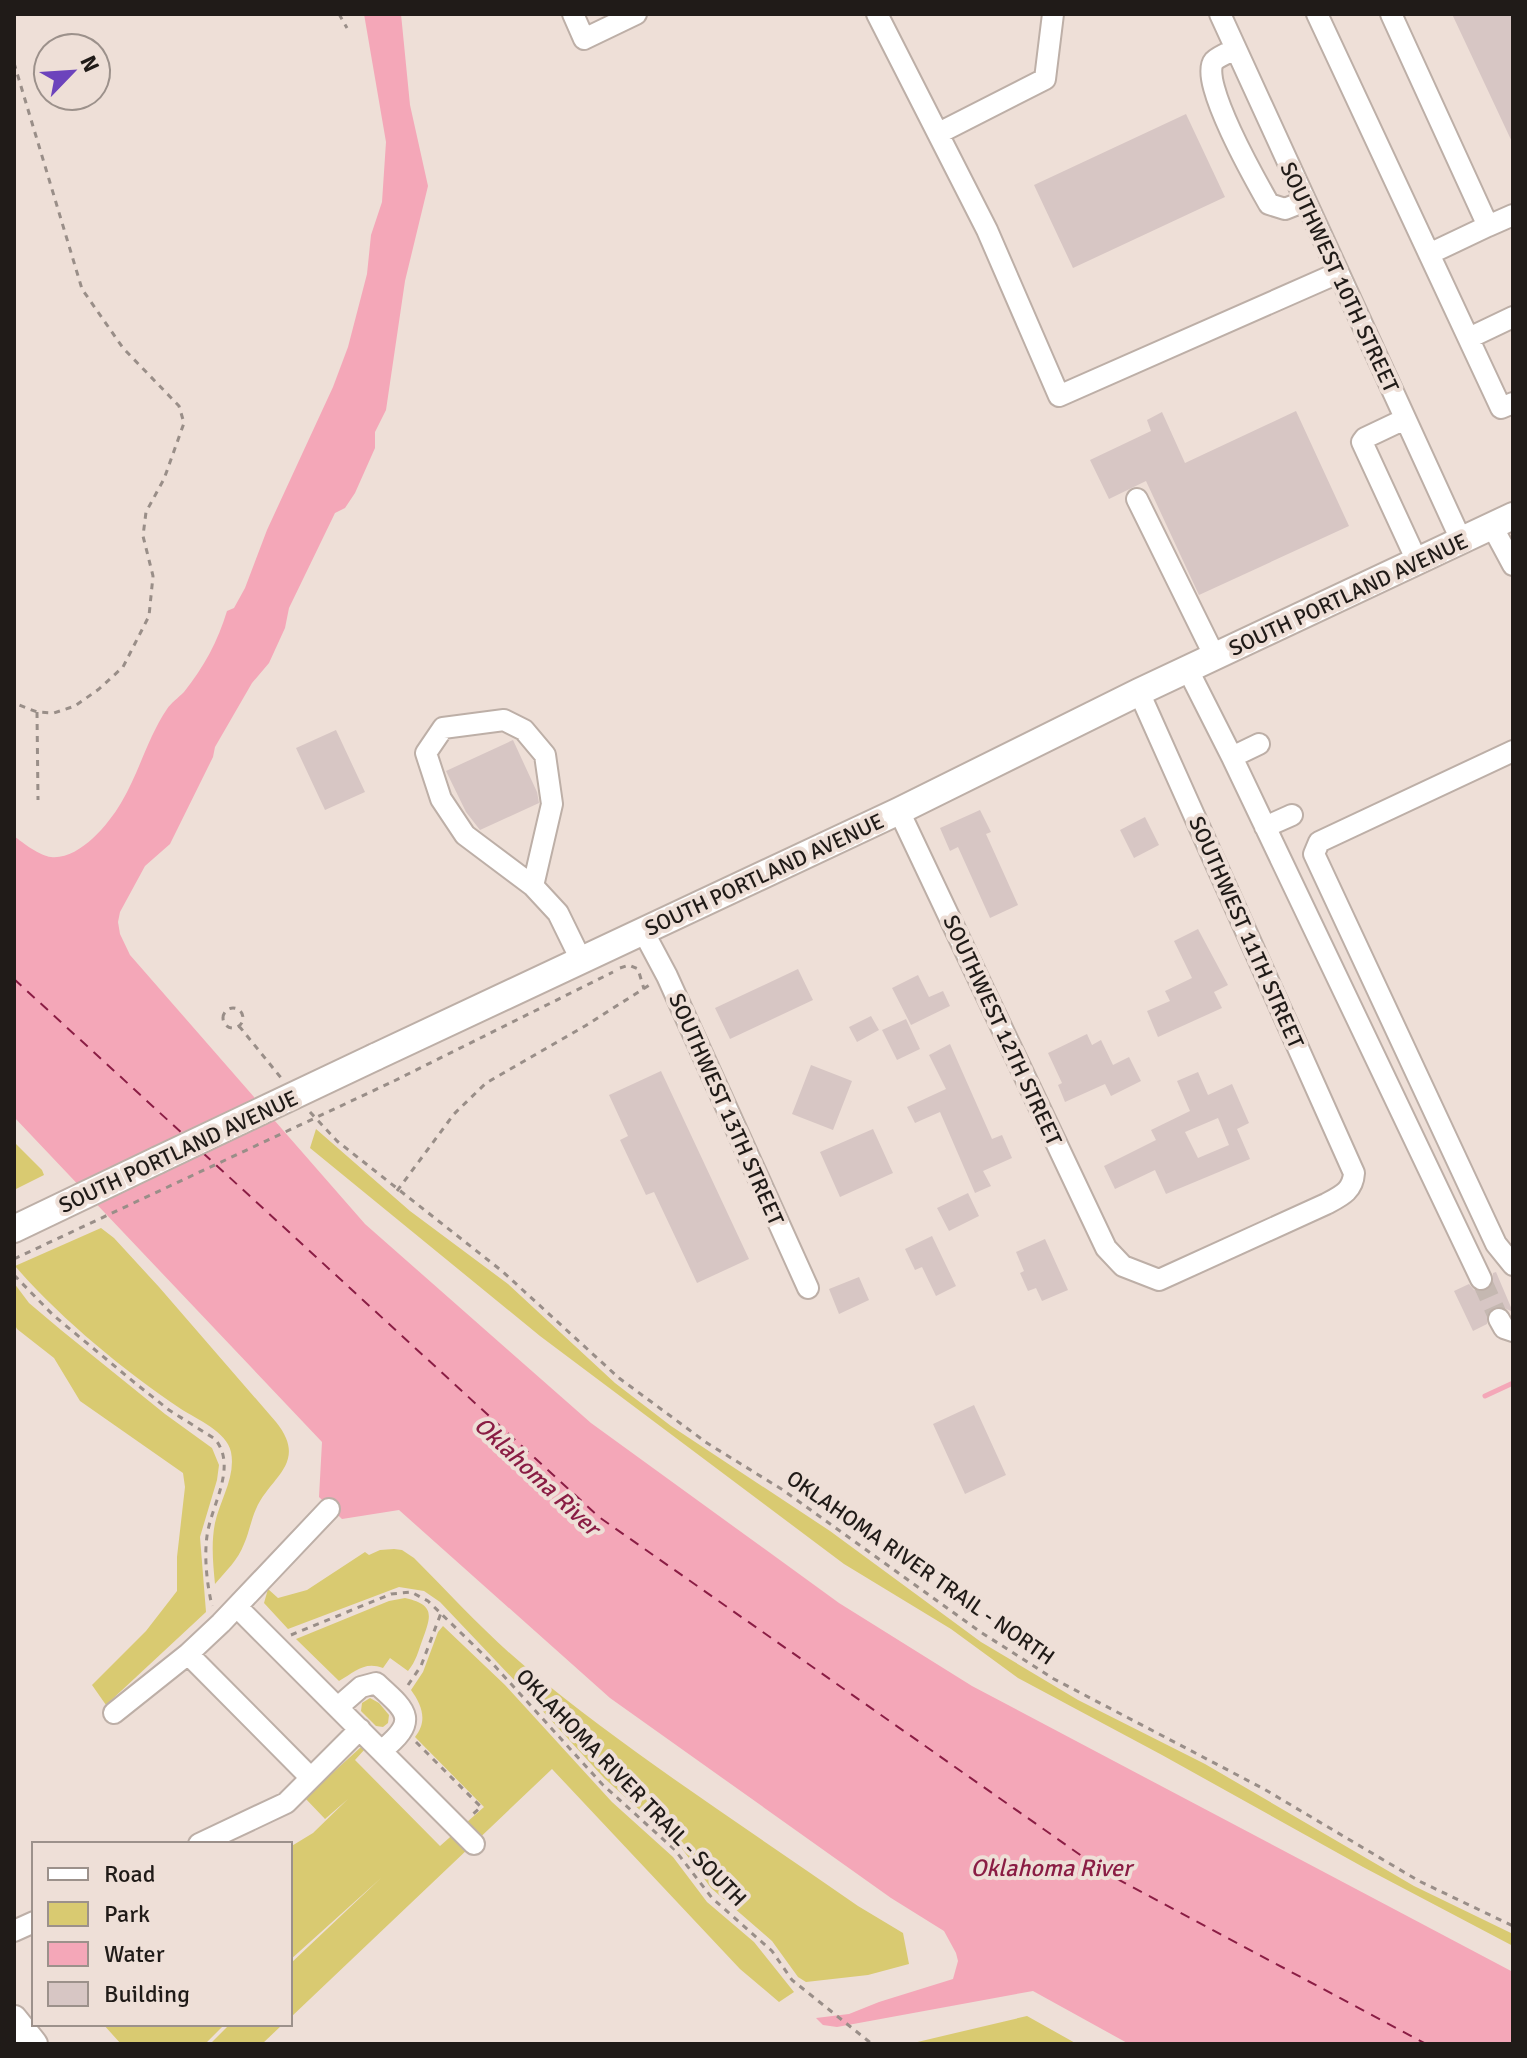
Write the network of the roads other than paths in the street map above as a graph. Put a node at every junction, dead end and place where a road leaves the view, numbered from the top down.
1 (573, 14) edge
2 (636, 14) edge
3 (877, 14) edge
4 (1053, 14) edge
5 (1220, 14) edge
6 (1317, 14) edge
7 (1391, 14) edge
8 (1236, 49) junction
9 (939, 133) junction
10 (1305, 201) junction
11 (1513, 215) edge
12 (1488, 226) junction
13 (1429, 254) junction
14 (1338, 273) junction
15 (1513, 317) edge
16 (1469, 338) junction
17 (1513, 403) edge
18 (1405, 419) junction
19 (1137, 499) dead end
20 (1502, 521) edge
21 (1461, 540) junction
22 (1417, 561) junction
23 (1513, 565) edge
24 (1215, 657) junction
25 (1188, 670) junction
26 (1139, 692) junction
27 (1259, 744) dead end
28 (1513, 751) edge
29 (1232, 757) junction
30 (899, 811) junction
31 (1292, 815) dead end
32 (1265, 827) junction
33 (533, 886) junction
34 (643, 931) junction
35 (581, 960) junction
36 (14, 1229) edge
37 (1106, 1248) joint
38 (1513, 1265) edge
39 (1481, 1279) tunnel mouth
40 (808, 1288) dead end
41 (329, 1509) dead end
42 (237, 1607) junction
43 (188, 1654) junction
44 (338, 1707) junction
45 (114, 1713) dead end
46 (360, 1729) junction
47 (381, 1751) junction
48 (311, 1778) junction
49 (203, 1842) edge
50 (474, 1844) dead end
51 (14, 2019) edge
52 (34, 2044) edge

1 - 2 street
3 - 9 street
4 - 9 street
5 - 8 street, SOUTHWEST 10TH STREET
6 - 13 street
7 - 12 street
8 - 10 street, SOUTHWEST 10TH STREET
8 - 10 street
9 - 14 street
10 - 14 street, SOUTHWEST 10TH STREET
11 - 12 street
12 - 13 street
13 - 16 street
14 - 18 street, SOUTHWEST 10TH STREET
15 - 16 street
16 - 17 street
18 - 21 street, SOUTHWEST 10TH STREET
18 - 22 street
19 - 24 street
20 - 21 main road, SOUTH PORTLAND AVENUE
20 - 23 street
21 - 22 main road, SOUTH PORTLAND AVENUE
22 - 24 main road, SOUTH PORTLAND AVENUE
24 - 25 main road, SOUTH PORTLAND AVENUE
25 - 26 main road, SOUTH PORTLAND AVENUE
25 - 29 street
26 - 30 main road, SOUTH PORTLAND AVENUE
26 - 37 street, SOUTHWEST 11TH STREET
27 - 29 street
28 - 38 street
29 - 32 street
30 - 34 main road, SOUTH PORTLAND AVENUE
30 - 37 street, SOUTHWEST 12TH STREET
31 - 32 street
32 - 39 street
33 - 33 street
33 - 35 street
34 - 35 main road, SOUTH PORTLAND AVENUE
34 - 40 street, SOUTHWEST 13TH STREET
35 - 36 main road, SOUTH PORTLAND AVENUE, bridge
41 - 42 street
42 - 43 street
42 - 44 street
43 - 45 street
43 - 48 street
44 - 46 street
44 - 47 street
46 - 47 street
46 - 48 street
47 - 50 street
48 - 49 street
51 - 52 main road

